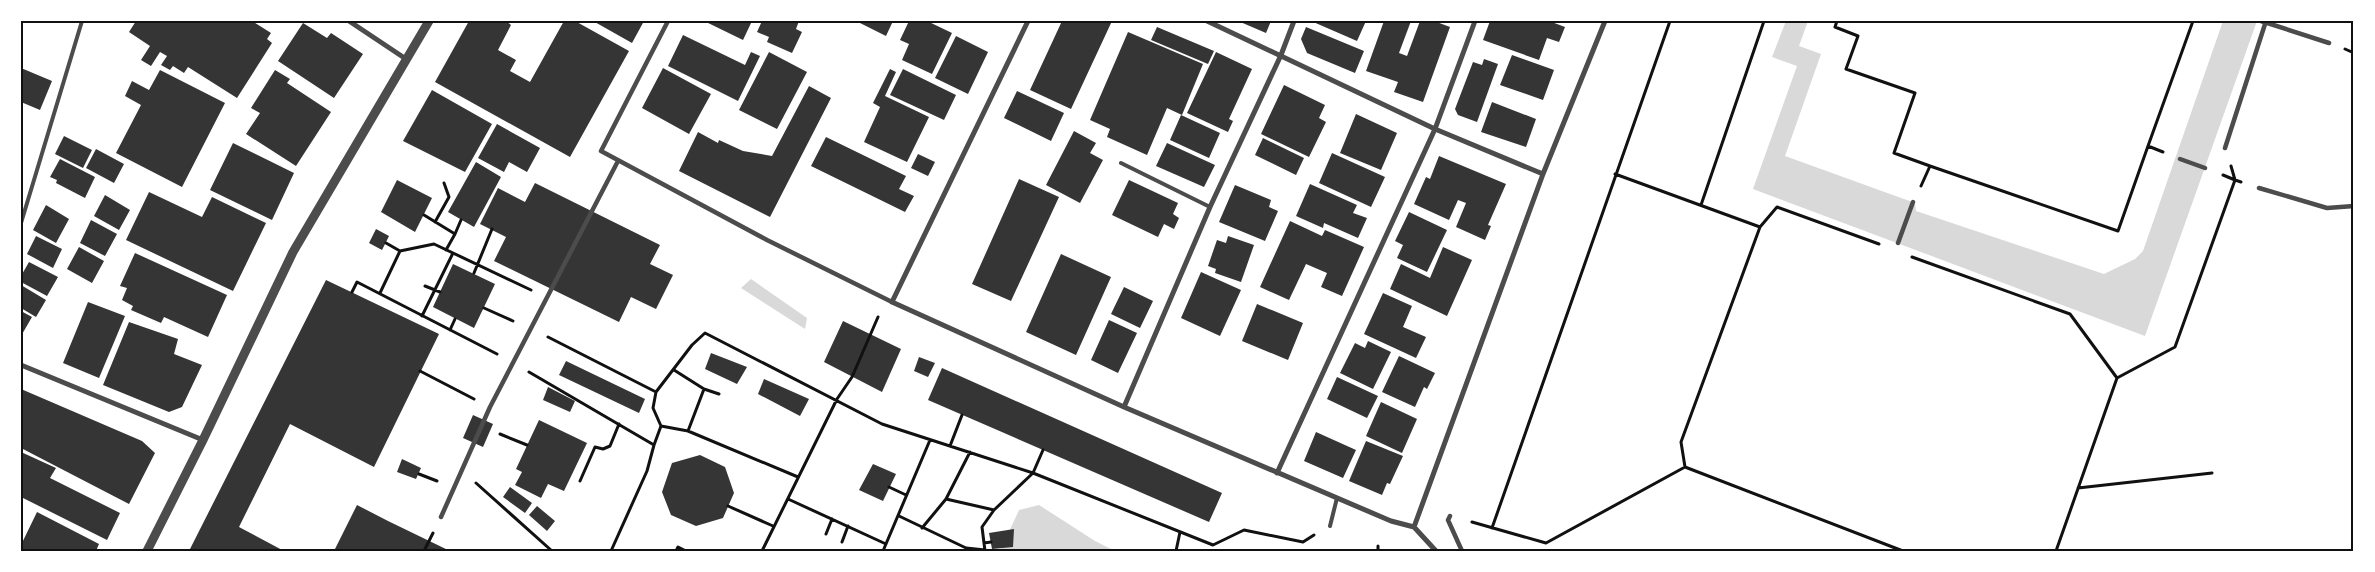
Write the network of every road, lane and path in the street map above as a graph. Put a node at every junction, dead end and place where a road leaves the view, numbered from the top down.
1 (82, 21) edge
2 (349, 21) edge
3 (429, 21) edge
4 (668, 21) edge
5 (1028, 21) edge
6 (1207, 21) edge
7 (1294, 21) edge
8 (1475, 21) edge
9 (1605, 21) edge
10 (1670, 21) edge
11 (1764, 21) edge
12 (1837, 21) edge
13 (2193, 21) edge
14 (2264, 22) edge
15 (2329, 43) dead end
16 (1281, 55) junction
17 (406, 59) junction
18 (1435, 128) junction
19 (2148, 146) junction
20 (2225, 148) dead end
21 (2180, 159) joint
22 (618, 161) junction
23 (1121, 163) dead end
24 (1930, 166) junction
25 (2205, 168) joint
26 (1543, 174) junction
27 (1616, 174) junction
28 (444, 183) dead end
29 (2258, 188) dead end
30 (1912, 202) joint
31 (1701, 205) junction
32 (1210, 206) junction
33 (2354, 206) edge
34 (424, 215) dead end
35 (461, 220) dead end
36 (435, 222) junction
37 (21, 223) edge
38 (1760, 227) junction
39 (492, 229) dead end
40 (455, 234) junction
41 (386, 243) dead end
42 (1898, 243) joint
43 (400, 250) junction
44 (446, 250) junction
45 (1895, 250) junction
46 (453, 253) junction
47 (478, 265) junction
48 (474, 274) dead end
49 (425, 286) dead end
50 (434, 290) junction
51 (440, 292) dead end
52 (380, 293) dead end
53 (547, 297) junction
54 (892, 302) junction
55 (484, 308) dead end
56 (422, 316) dead end
57 (455, 319) dead end
58 (531, 329) junction
59 (450, 330) dead end
60 (21, 365) edge
61 (674, 370) junction
62 (420, 371) dead end
63 (2117, 378) junction
64 (704, 389) junction
65 (719, 394) dead end
66 (837, 399) junction
67 (490, 407) junction
68 (1124, 408) junction
69 (962, 415) dead end
70 (619, 424) dead end
71 (482, 426) junction
72 (661, 426) dead end
73 (688, 431) junction
74 (203, 440) junction
75 (930, 440) junction
76 (527, 445) dead end
77 (654, 445) dead end
78 (950, 446) junction
79 (1043, 450) dead end
80 (970, 452) junction
81 (1686, 467) junction
82 (462, 472) junction
83 (1033, 472) junction
84 (1277, 472) junction
85 (2212, 473) dead end
86 (798, 478) junction
87 (580, 481) dead end
88 (890, 487) dead end
89 (2078, 488) junction
90 (906, 495) junction
91 (1337, 498) junction
92 (788, 499) junction
93 (946, 499) junction
94 (728, 506) dead end
95 (994, 510) junction
96 (899, 516) junction
97 (1450, 516) joint
98 (441, 517) dead end
99 (832, 519) junction
100 (773, 526) junction
101 (848, 526) junction
102 (1330, 526) joint
103 (1414, 527) junction
104 (922, 528) junction
105 (1492, 528) junction
106 (1180, 532) junction
107 (826, 534) dead end
108 (429, 541) dead end
109 (842, 542) dead end
110 (991, 542) dead end
111 (984, 543) junction
112 (886, 544) junction
113 (147, 551) edge
114 (424, 551) edge
115 (552, 551) edge
116 (611, 551) edge
117 (676, 551) edge
118 (686, 551) edge
119 (762, 551) edge
120 (883, 551) edge
121 (985, 551) edge
122 (1176, 551) edge
123 (1436, 551) edge
124 (1462, 551) edge
125 (1903, 551) edge
126 (2056, 551) edge

1 - 37 lane
2 - 17 street
3 - 17 street
4 - 22 street
5 - 54 street
6 - 16 street
7 - 16 street
8 - 18 street
9 - 26 street
10 - 27 path
11 - 31 path
12 - 24 path
13 - 19 path
14 - 15 street
14 - 20 street
16 - 18 street
16 - 32 street
17 - 74 street
18 - 26 street
18 - 84 street
19 - 21 path
19 - 24 path
21 - 25 street
22 - 53 street
22 - 54 street
23 - 32 lane
24 - 30 path
25 - 63 path
26 - 103 street
27 - 31 path
27 - 105 path
28 - 36 path
29 - 33 street
30 - 42 street
31 - 38 path
32 - 68 street
34 - 36 path
35 - 40 path
36 - 40 path
38 - 45 path
38 - 81 path
39 - 47 path
40 - 44 path
41 - 43 path
42 - 45 path
43 - 44 path
43 - 52 path
44 - 46 path
45 - 63 path
46 - 47 path
46 - 50 path
47 - 48 path
47 - 53 path
49 - 50 path
50 - 51 path
50 - 56 path
53 - 58 street
54 - 66 path
54 - 68 street
55 - 58 path
57 - 59 path
58 - 61 path
58 - 67 street
60 - 74 street
61 - 64 path
61 - 66 path
62 - 67 path
63 - 89 path
64 - 65 path
64 - 73 path
66 - 75 path
66 - 86 path
67 - 71 street
68 - 84 street
69 - 78 path
70 - 87 path
71 - 76 path
71 - 82 street
72 - 73 path
73 - 86 path
74 - 113 street
75 - 78 path
75 - 90 path
77 - 116 path
78 - 80 path
79 - 83 path
80 - 83 path
80 - 93 path
81 - 105 path
81 - 125 path
82 - 98 street
82 - 115 path
83 - 95 path
83 - 106 path
84 - 91 street
85 - 89 path
86 - 92 path
88 - 90 path
89 - 126 path
90 - 96 path
91 - 102 lane
91 - 103 street
92 - 99 path
92 - 100 path
93 - 95 path
93 - 104 path
94 - 100 path
95 - 111 path
96 - 104 path
96 - 112 path
97 - 105 path
97 - 124 street
99 - 101 path
99 - 107 path
100 - 119 path
101 - 109 path
101 - 112 path
102 - 106 path
103 - 123 street
104 - 121 path
106 - 122 path
108 - 114 path
110 - 111 path
111 - 121 path
112 - 120 path
117 - 118 path

